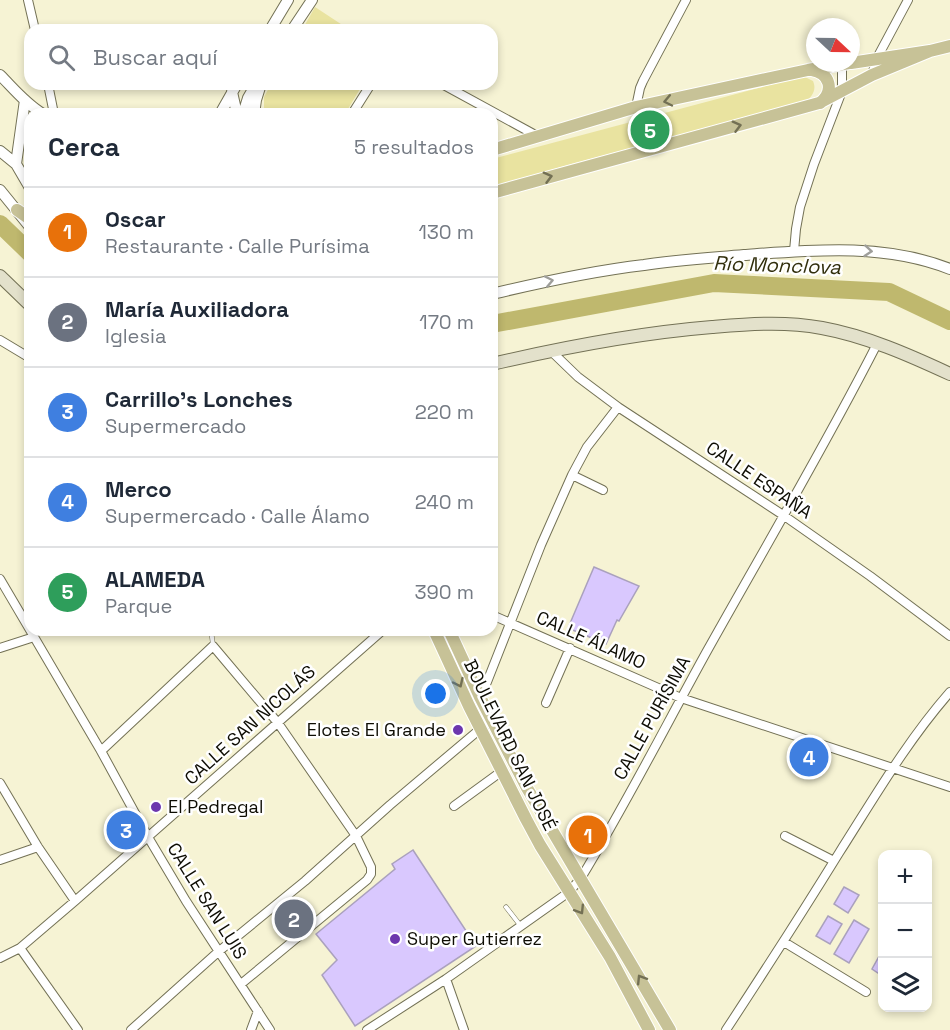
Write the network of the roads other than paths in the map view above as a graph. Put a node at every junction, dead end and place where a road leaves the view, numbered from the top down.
1 (28, 0) edge
2 (288, 0) edge
3 (686, 0) edge
4 (908, 0) edge
5 (310, 1) edge
6 (34, 24) edge
7 (274, 24) edge
8 (296, 24) edge
9 (950, 46) edge
10 (930, 51) junction
11 (877, 58) junction
12 (860, 61) edge
13 (806, 70) edge
14 (819, 72) edge
15 (845, 72) edge
16 (0, 75) edge
17 (872, 75) junction
18 (49, 90) edge
19 (234, 90) edge
20 (235, 90) edge
21 (253, 90) edge
22 (259, 90) edge
23 (367, 90) edge
24 (452, 90) edge
25 (842, 91) junction
26 (24, 100) junction
27 (819, 103) junction
28 (34, 108) edge
29 (53, 108) edge
30 (223, 108) edge
31 (237, 108) edge
32 (245, 108) edge
33 (255, 108) edge
34 (356, 108) edge
35 (485, 108) edge
36 (636, 108) junction
37 (498, 115) edge
38 (539, 137) junction
39 (498, 148) edge
40 (0, 150) edge
41 (15, 164) junction
42 (24, 178) edge
43 (0, 190) edge
44 (498, 191) edge
45 (17, 210) junction
46 (24, 215) edge
47 (24, 219) edge
48 (794, 251) junction
49 (950, 269) edge
50 (0, 276) edge
51 (498, 293) edge
52 (24, 299) edge
53 (0, 340) edge
54 (877, 344) junction
55 (551, 351) junction
56 (24, 354) edge
57 (498, 363) edge
58 (950, 374) edge
59 (618, 407) junction
60 (572, 475) junction
61 (603, 490) dead end
62 (783, 515) junction
63 (0, 579) edge
64 (498, 617) edge
65 (24, 619) edge
66 (512, 622) junction
67 (24, 636) edge
68 (34, 636) edge
69 (212, 636) edge
70 (376, 636) edge
71 (437, 636) edge
72 (452, 636) edge
73 (950, 636) edge
74 (213, 646) junction
75 (0, 648) edge
76 (570, 648) junction
77 (950, 692) edge
78 (480, 697) junction
79 (681, 698) junction
80 (546, 703) dead end
81 (470, 706) junction
82 (492, 719) junction
83 (278, 723) junction
84 (481, 728) junction
85 (101, 751) junction
86 (892, 769) junction
87 (502, 771) junction
88 (0, 783) edge
89 (950, 788) edge
90 (454, 806) dead end
91 (540, 812) junction
92 (357, 836) junction
93 (785, 836) dead end
94 (148, 837) junction
95 (540, 845) junction
96 (38, 847) junction
97 (568, 858) junction
98 (0, 860) edge
99 (834, 861) junction
100 (581, 878) junction
101 (569, 892) junction
102 (75, 901) junction
103 (506, 907) dead end
104 (521, 926) junction
105 (784, 942) junction
106 (20, 948) junction
107 (218, 952) junction
108 (0, 958) edge
109 (446, 979) junction
110 (241, 984) junction
111 (866, 992) dead end
112 (258, 1011) junction
113 (78, 1030) edge
114 (131, 1030) edge
115 (251, 1030) edge
116 (270, 1030) edge
117 (367, 1030) edge
118 (464, 1030) edge
119 (649, 1030) edge
120 (670, 1030) edge
121 (726, 1030) edge

1 - 6 street
2 - 7 street
3 - 36 street
4 - 11 street
5 - 8 street
9 - 10 main road
10 - 11 main road
10 - 17 main road
11 - 12 main road
11 - 17 street
13 -> 36 main road
14 - 27 main road
15 - 25 street
16 - 26 street
17 - 25 main road
18 - 29 street
19 - 30 street
20 - 31 street
21 - 32 street
22 - 33 street
23 - 34 street
24 - 35 street
25 - 27 main road
25 - 48 street
26 - 28 street
26 - 41 street
44 -> 27 main road
36 - 38 main road
37 - 38 street
38 - 39 main road
40 - 41 street
41 - 42 street
43 - 45 street
45 - 46 main road
45 - 47 street
48 -> 49 street
51 -> 48 street
50 - 52 main road
53 - 56 street
54 - 55 main road
54 - 58 main road
54 - 62 street, CALLE PURÍSIMA
55 - 57 main road
55 - 59 street, CALLE ESPAÑA
59 - 60 street
59 - 62 street, CALLE ESPAÑA
60 - 61 street
60 - 66 street
62 - 73 street, CALLE ESPAÑA
62 - 79 street, CALLE PURÍSIMA
63 - 65 street, CALLE SAN LUIS
64 - 66 street, CALLE ÁLAMO
66 - 76 street, CALLE ÁLAMO
66 - 78 street
67 - 75 street
68 - 85 street, CALLE SAN LUIS
69 - 74 lane
70 - 83 street, CALLE SAN NICOLÁS
71 -> 81 main road, BOULEVARD SAN JOSÉ
72 - 78 main road, BOULEVARD SAN JOSÉ
74 - 83 street
74 - 85 street
76 - 79 street, CALLE ÁLAMO
76 - 80 street
77 - 86 street
78 - 81 street
78 - 82 main road, BOULEVARD SAN JOSÉ
79 - 86 street, CALLE ÁLAMO
79 - 100 street, CALLE PURÍSIMA
81 - 84 main road, BOULEVARD SAN JOSÉ
82 - 84 street
82 - 91 main road, BOULEVARD SAN JOSÉ
83 - 92 street
83 - 94 street, CALLE SAN NICOLÁS
84 - 87 main road, BOULEVARD SAN JOSÉ
84 - 92 street
85 - 94 street, CALLE SAN LUIS
86 - 89 street, CALLE ÁLAMO
86 - 99 street
87 - 90 street
87 - 95 main road, BOULEVARD SAN JOSÉ
88 - 96 street
91 - 95 main road
91 - 97 main road, BOULEVARD SAN JOSÉ
92 - 107 street
92 - 110 street
93 - 99 street
94 - 102 street, CALLE SAN NICOLÁS
94 - 107 street, CALLE SAN LUIS
95 - 97 main road
95 - 101 main road, BOULEVARD SAN JOSÉ
96 - 98 street
96 - 102 street
97 - 100 main road, BOULEVARD SAN JOSÉ
99 - 105 street
100 - 101 street, CALLE PURÍSIMA
120 -> 100 main road, BOULEVARD SAN JOSÉ
101 - 104 street, CALLE PURÍSIMA
101 -> 119 main road, BOULEVARD SAN JOSÉ
102 - 106 street, CALLE SAN NICOLÁS
103 - 104 lane
104 - 109 street, CALLE PURÍSIMA
105 - 111 street
105 - 121 street
106 - 108 street, CALLE SAN NICOLÁS
106 - 113 street
107 - 110 street, CALLE SAN LUIS
107 - 114 street
109 - 117 street, CALLE PURÍSIMA
109 - 118 street
110 - 112 street, CALLE SAN LUIS
112 - 115 street
112 - 116 street, CALLE SAN LUIS

